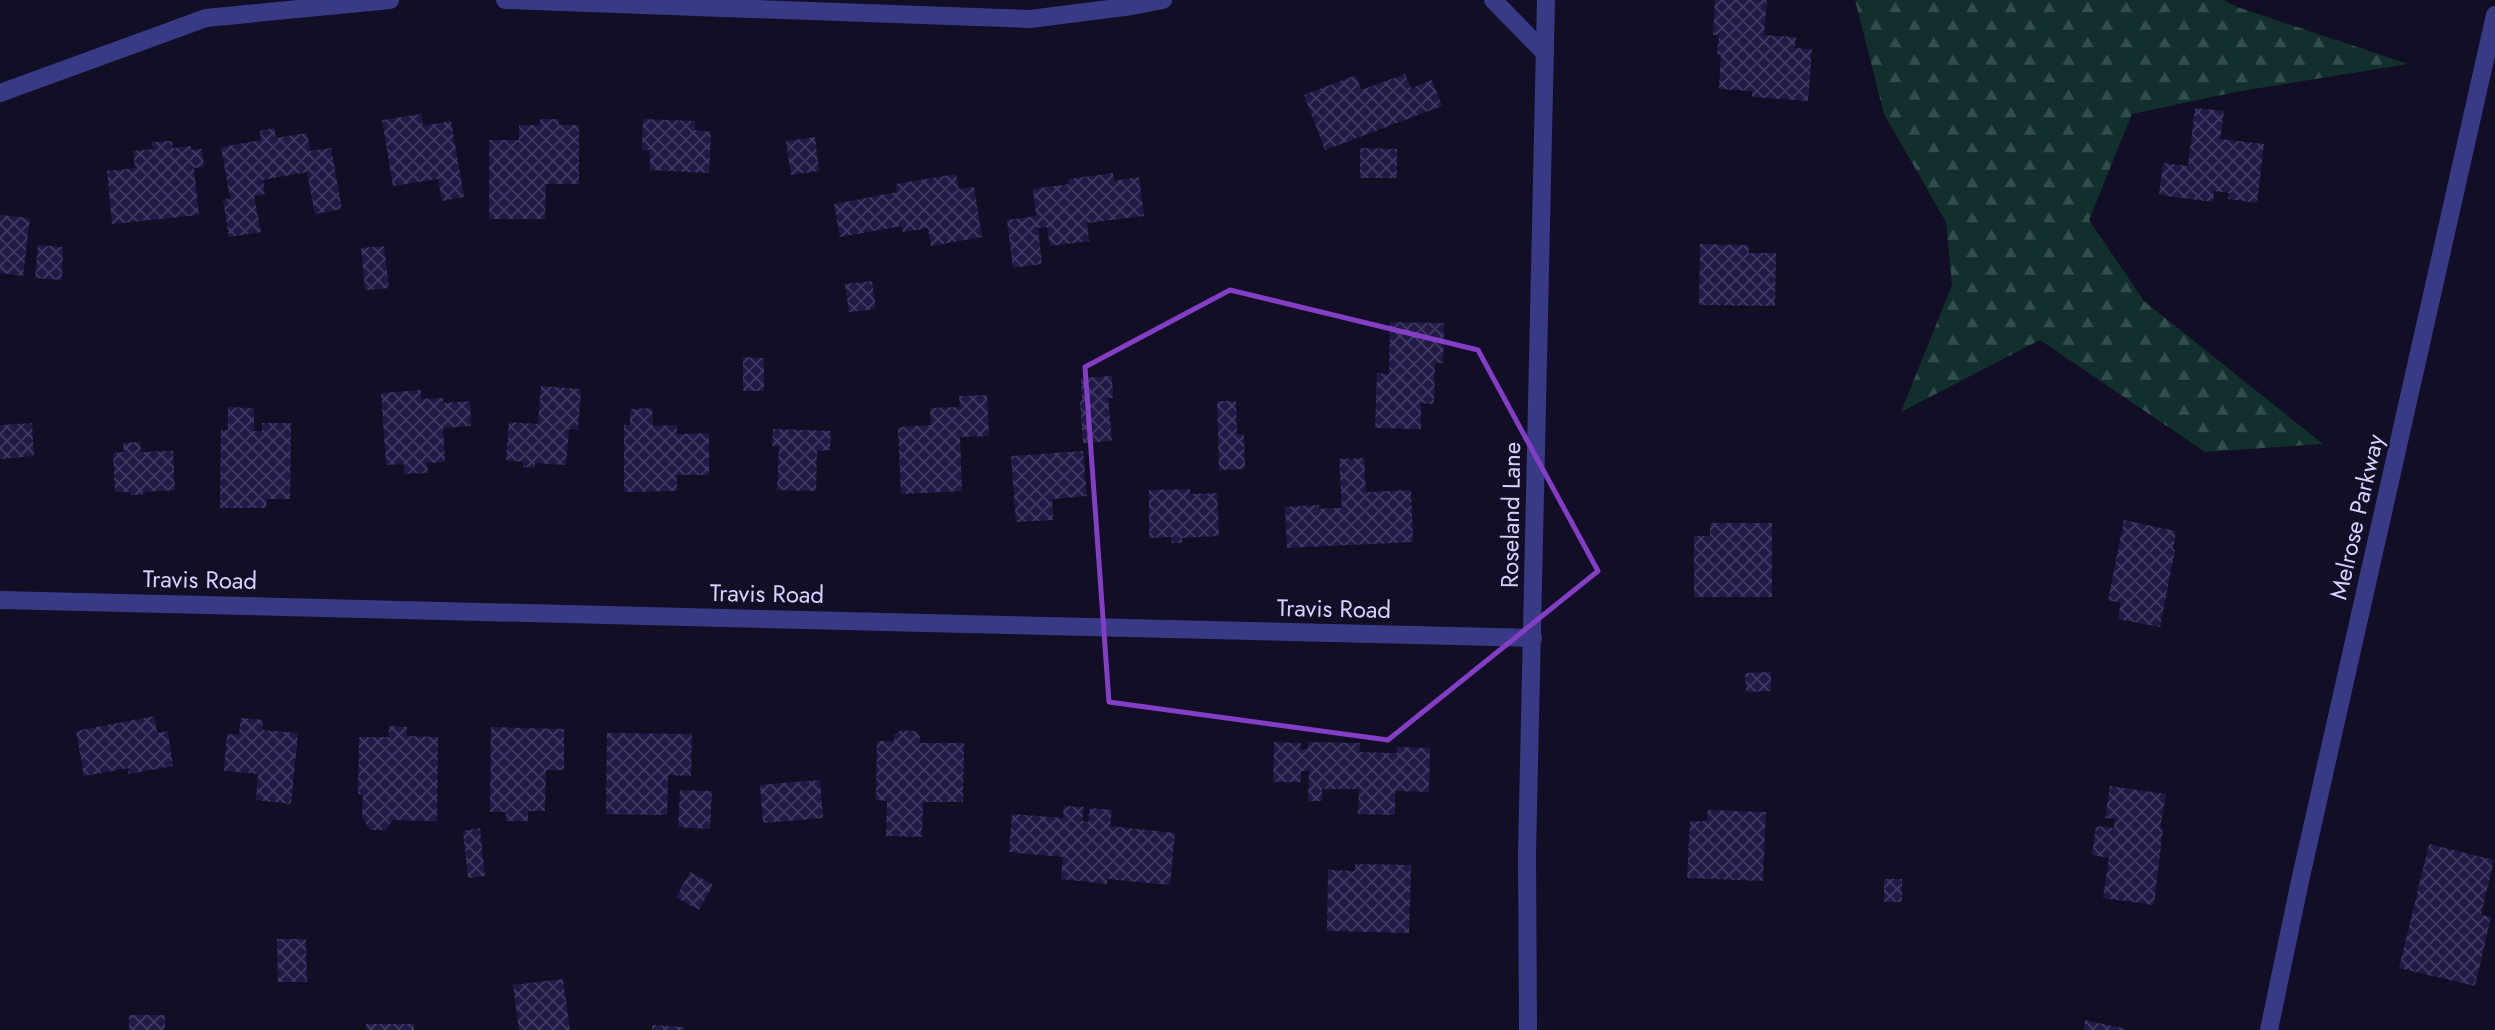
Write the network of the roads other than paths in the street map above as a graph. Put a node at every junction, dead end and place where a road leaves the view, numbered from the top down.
1 (390, 0) edge
2 (505, 0) edge
3 (1163, 0) edge
4 (1493, 0) edge
5 (1546, 0) edge
6 (2495, 15) edge
7 (1545, 53) junction
8 (0, 93) edge
9 (0, 600) edge
10 (1533, 638) junction
11 (1528, 1030) edge
12 (2269, 1030) edge

1 - 8 street
2 - 3 street
4 - 7 street
5 - 7 street, Roseland Lane
6 - 12 street, Melrose Parkway
7 - 10 street, Roseland Lane
9 - 10 street, Travis Road
10 - 11 street, Roseland Lane

